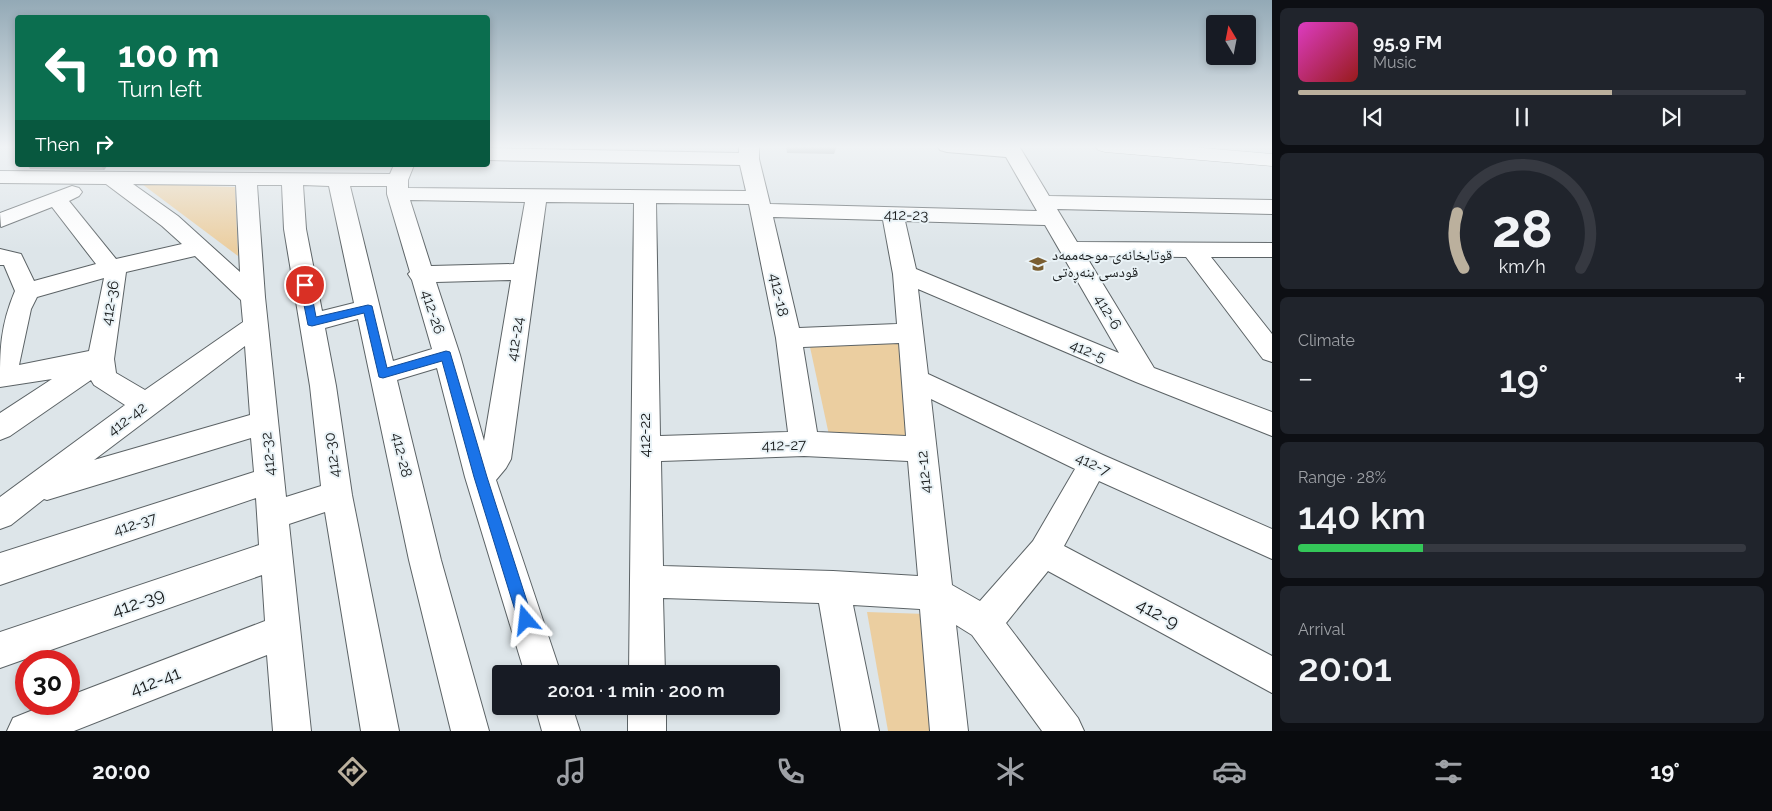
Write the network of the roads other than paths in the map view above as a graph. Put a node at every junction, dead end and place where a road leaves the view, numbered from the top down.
1 (32, 180) edge
2 (94, 180) edge
3 (124, 180) edge
4 (246, 180) edge
5 (292, 180) edge
6 (338, 180) edge
7 (400, 180) edge
8 (409, 180) edge
9 (754, 180) edge
10 (1028, 180) edge
11 (536, 196) junction
12 (644, 197) junction
13 (56, 198) junction
14 (759, 204) junction
15 (1272, 207) edge
16 (1046, 210) junction
17 (893, 214) junction
18 (0, 220) edge
19 (199, 248) junction
20 (1070, 249) junction
21 (1192, 249) junction
22 (1272, 250) edge
23 (0, 257) edge
24 (110, 268) junction
25 (525, 272) junction
26 (420, 274) junction
27 (905, 274) junction
28 (23, 300) junction
29 (368, 308) junction
30 (255, 311) junction
31 (312, 322) junction
32 (0, 331) edge
33 (911, 333) junction
34 (789, 338) junction
35 (1272, 352) edge
36 (446, 356) junction
37 (100, 359) junction
38 (383, 374) junction
39 (1146, 375) junction
40 (916, 380) junction
41 (146, 404) junction
42 (265, 422) junction
43 (1272, 424) edge
44 (0, 428) edge
45 (804, 444) junction
46 (646, 449) junction
47 (922, 449) junction
48 (1093, 464) junction
49 (480, 477) junction
50 (270, 480) junction
51 (31, 492) junction
52 (337, 495) junction
53 (273, 515) junction
54 (0, 516) edge
55 (1272, 544) edge
56 (1044, 552) junction
57 (276, 555) junction
58 (0, 569) edge
59 (646, 581) junction
60 (833, 587) junction
61 (936, 594) junction
62 (984, 623) junction
63 (283, 632) junction
64 (0, 650) edge
65 (540, 665) edge
66 (647, 665) edge
67 (1272, 675) edge
68 (556, 715) edge
69 (647, 715) edge
70 (289, 730) edge
71 (26, 731) edge
72 (380, 731) edge
73 (470, 731) edge
74 (561, 731) edge
75 (647, 731) edge
76 (860, 731) edge
77 (949, 731) edge
78 (1065, 731) edge

1 - 18 street
2 - 13 street
3 - 19 street
4 - 30 street, 412-32
5 - 31 street, 412-30
6 - 29 street, 412-28
7 - 26 street, 412-26
8 - 11 street, 412-23
9 - 14 street, 412-18
10 - 16 street, 412-6
11 - 12 street, 412-23
11 - 25 street, 412-24
12 - 14 street, 412-23
12 - 46 street, 412-22
13 - 18 street
13 - 24 street, 412-36
14 - 17 street, 412-23
14 - 34 street, 412-18
15 - 16 street, 412-23
16 - 17 street, 412-23
16 - 20 street, 412-6
17 - 27 street, 412-12
19 - 24 street
19 - 30 street
20 - 21 street
20 - 39 street, 412-6
21 - 22 street
21 - 35 street
23 - 28 street
24 - 28 street
24 - 37 street, 412-36
25 - 26 street
25 - 49 street, 412-24
26 - 36 street, 412-26
27 - 33 street, 412-12
27 - 39 street, 412-5
28 - 32 street
28 - 37 street
29 - 31 street
29 - 38 street, 412-28
30 - 41 street, 412-42
30 - 42 street, 412-32
31 - 52 street, 412-30
33 - 34 street
33 - 40 street, 412-12
34 - 45 street, 412-18
36 - 38 street
36 - 49 street, 412-26
37 - 41 street, 412-36
37 - 44 street
38 - 73 street, 412-28
39 - 43 street, 412-5
40 - 47 street, 412-12
40 - 48 street, 412-7
41 - 51 street, 412-42
42 - 50 street, 412-32
42 - 51 street
45 - 46 street, 412-27
45 - 47 street, 412-27
46 - 59 street, 412-22
47 - 61 street, 412-12
48 - 55 street, 412-7
48 - 56 street
49 - 65 street, 412-26
50 - 53 street, 412-32
50 - 58 street, 412-37
51 - 54 street, 412-42
52 - 53 street
52 - 72 street, 412-30
53 - 57 street, 412-32
56 - 62 street
56 - 67 street, 412-9
57 - 63 street, 412-32
57 - 64 street, 412-39
59 - 60 street
59 - 66 street, 412-22
60 - 61 street
60 - 76 street
61 - 62 street
61 - 77 street, 412-12
62 - 78 street
63 - 70 street, 412-32
63 - 71 street, 412-41
68 - 74 street
69 - 75 street

